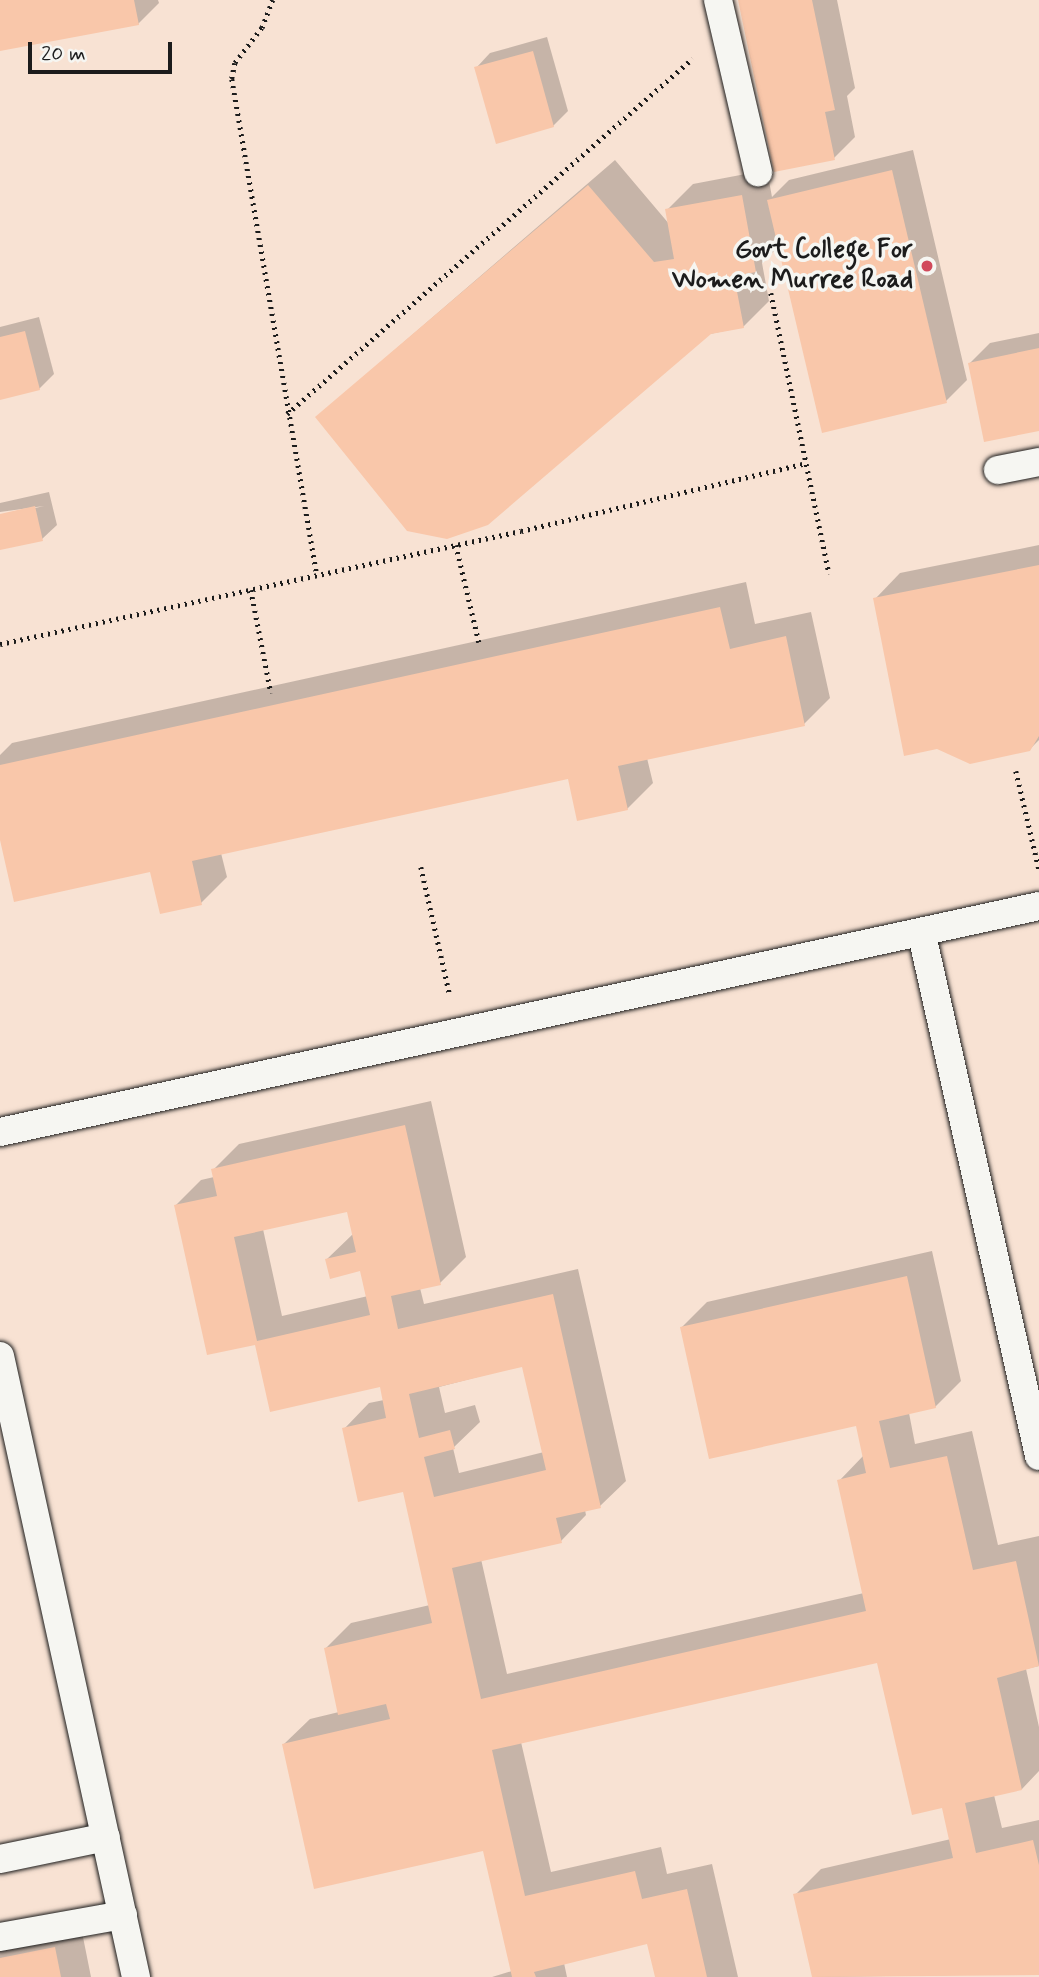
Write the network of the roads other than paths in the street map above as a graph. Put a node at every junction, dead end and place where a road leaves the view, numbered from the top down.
1 (718, 0) edge
2 (758, 172) dead end
3 (1039, 462) edge
4 (998, 470) dead end
5 (1039, 906) edge
6 (922, 934) junction
7 (0, 1132) edge
8 (0, 1356) edge
9 (1039, 1456) edge
10 (106, 1837) junction
11 (0, 1859) edge
12 (123, 1915) junction
13 (0, 1937) edge
14 (136, 1977) edge

1 - 2 lane
3 - 4 lane
5 - 6 lane
6 - 7 lane
6 - 9 lane
8 - 10 lane
10 - 11 lane
10 - 12 lane
12 - 13 lane
12 - 14 lane

